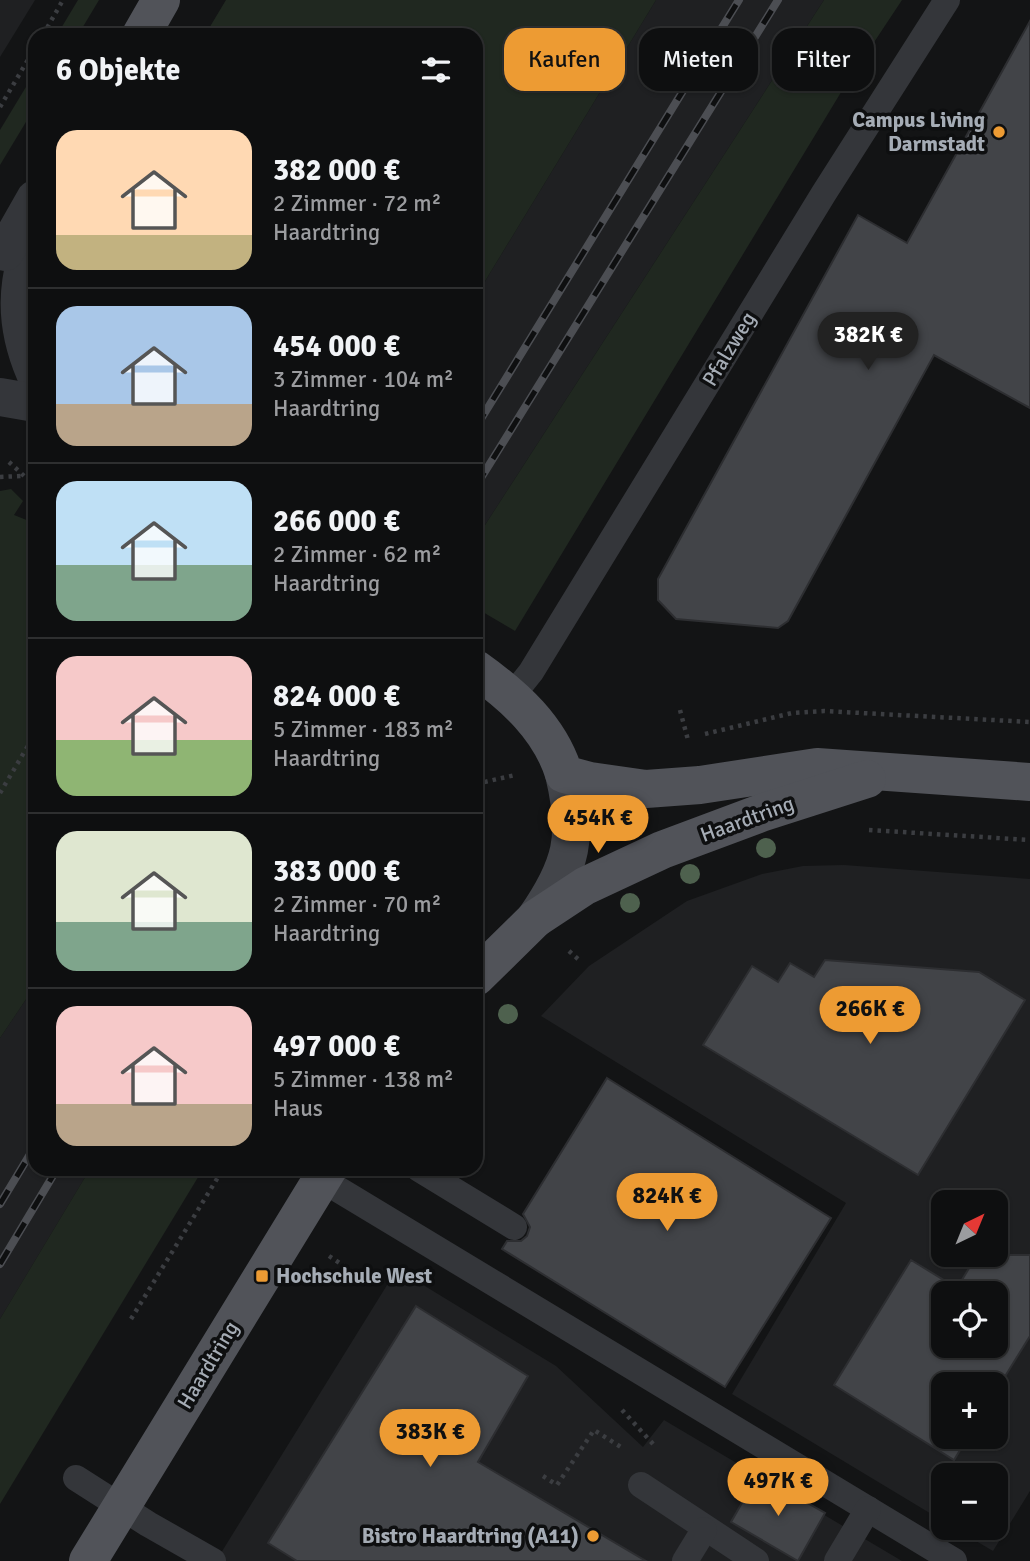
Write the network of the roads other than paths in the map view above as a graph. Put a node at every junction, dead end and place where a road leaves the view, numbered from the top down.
1 (161, 0) edge
2 (947, 0) edge
3 (145, 28) edge
4 (28, 212) edge
5 (28, 250) edge
6 (0, 264) edge
7 (28, 352) edge
8 (0, 397) edge
9 (28, 402) edge
10 (483, 675) edge
11 (511, 697) junction
12 (890, 773) junction
13 (564, 774) junction
14 (1030, 782) edge
15 (535, 919) junction
16 (483, 970) edge
17 (323, 1176) edge
18 (327, 1176) edge
19 (430, 1176) edge
20 (514, 1227) dead end
21 (76, 1478) dead end
22 (641, 1485) dead end
23 (121, 1507) junction
24 (868, 1509) junction
25 (704, 1530) junction
26 (88, 1561) edge
27 (212, 1561) edge
28 (685, 1561) edge
29 (756, 1561) edge
30 (837, 1561) edge
31 (954, 1561) edge

1 - 3 main road
2 - 11 lane, Pfalzweg
4 - 6 street
5 - 7 street
8 - 9 street
10 - 11 main road
11 - 13 main road
12 - 13 main road, Haardtring
12 - 14 main road, Haardtring
12 - 15 main road, Haardtring
13 - 15 main road
15 - 16 main road, Haardtring
17 - 23 main road, Haardtring
18 - 24 lane
19 - 20 lane
21 - 23 lane
22 - 25 lane
23 - 26 main road, Haardtring
23 - 27 lane
24 - 30 lane
24 - 31 lane
25 - 28 lane
25 - 29 lane

